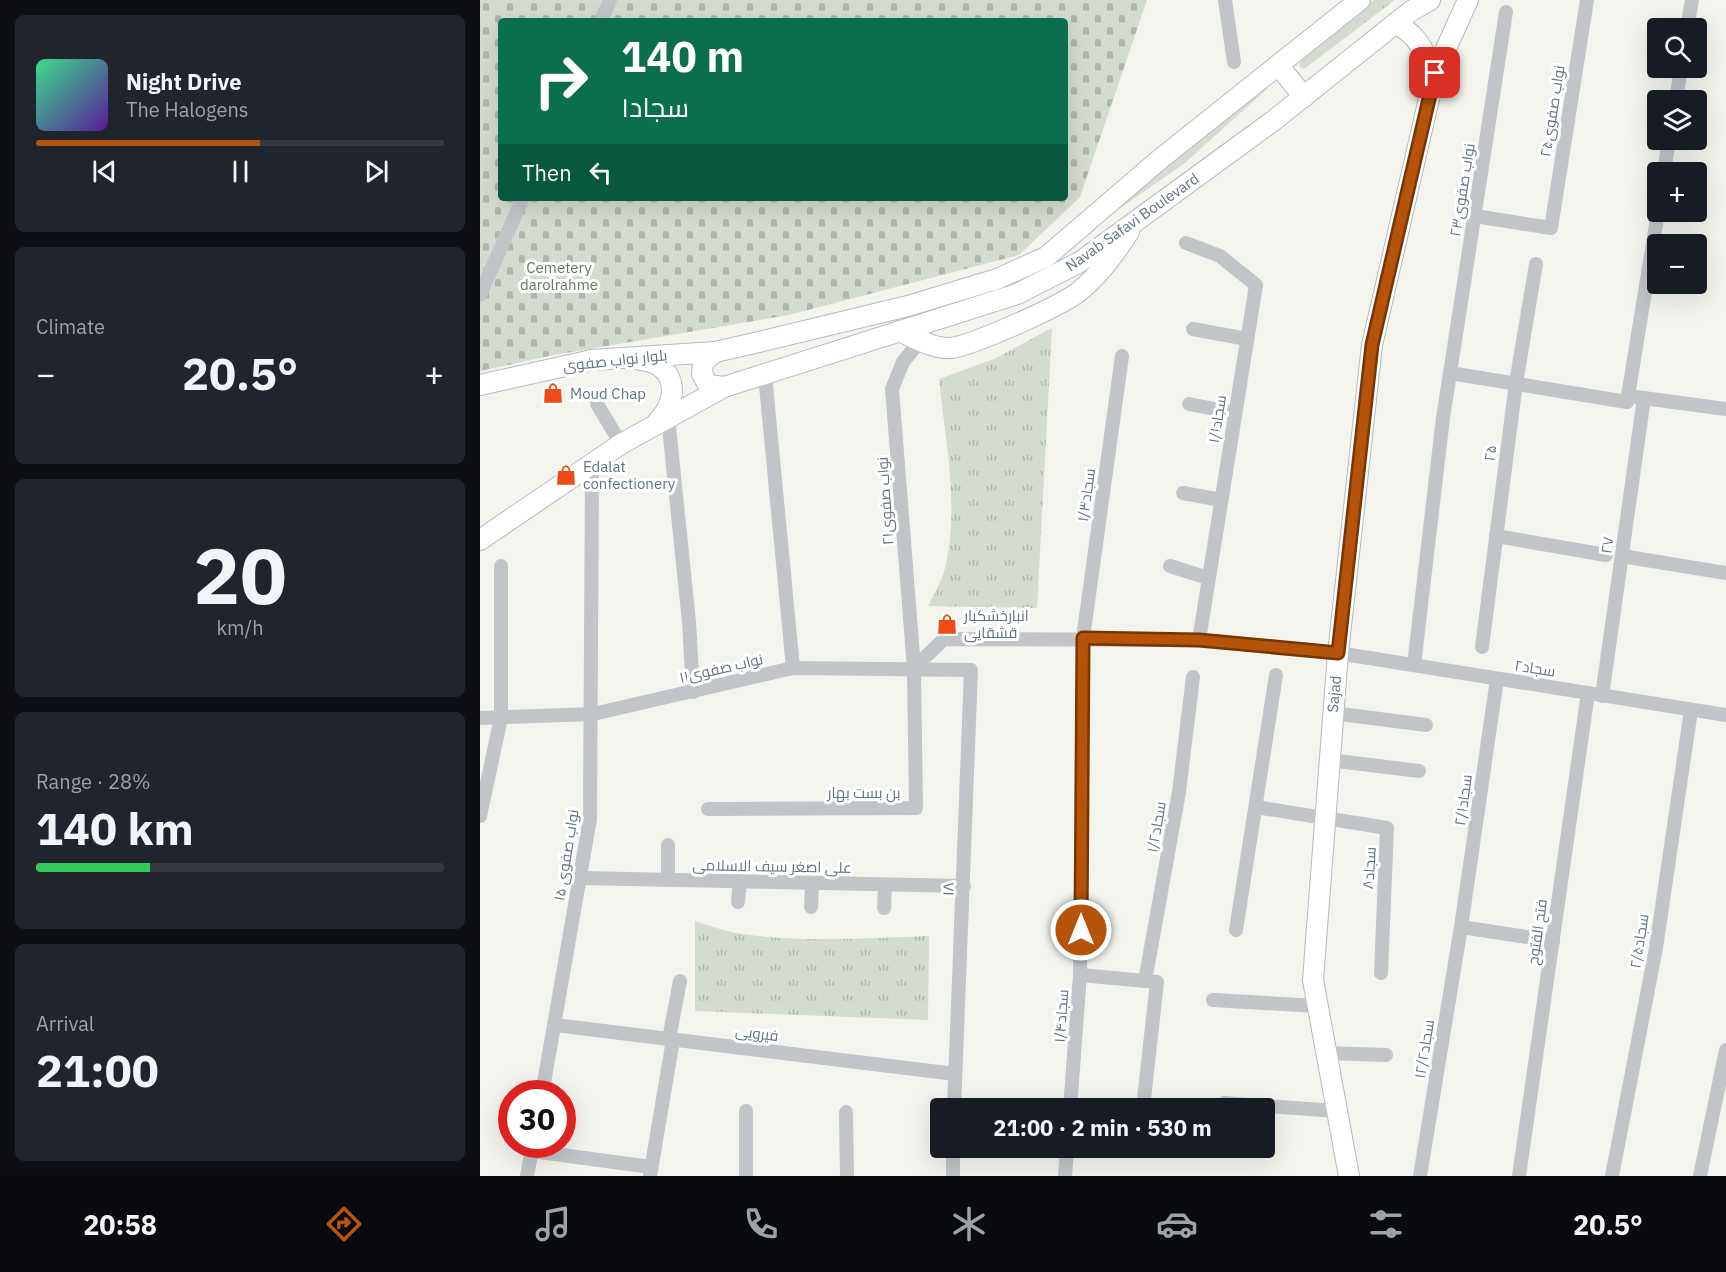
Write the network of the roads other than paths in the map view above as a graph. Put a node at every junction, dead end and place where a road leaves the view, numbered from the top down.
1 (610, 0) edge
2 (1226, 0) edge
3 (1360, 0) edge
4 (1430, 0) edge
5 (1468, 0) edge
6 (1587, 0) edge
7 (1692, 0) edge
8 (1506, 12) dead end
9 (602, 18) edge
10 (1689, 18) edge
11 (1395, 24) junction
12 (1234, 62) dead end
13 (1278, 65) junction
14 (1435, 73) junction
15 (1304, 97) junction
16 (522, 201) edge
17 (1475, 216) junction
18 (1138, 219) junction
19 (1656, 222) edge
20 (1186, 243) dead end
21 (1536, 264) dead end
22 (480, 295) edge
23 (1193, 329) dead end
24 (899, 331) junction
25 (1247, 339) junction
26 (920, 341) junction
27 (715, 352) junction
28 (1122, 356) dead end
29 (592, 360) junction
30 (1450, 372) junction
31 (765, 375) junction
32 (1516, 383) junction
33 (480, 385) edge
34 (724, 387) junction
35 (1644, 398) junction
36 (1628, 399) junction
37 (597, 404) dead end
38 (1190, 404) dead end
39 (1726, 409) edge
40 (1235, 414) junction
41 (661, 421) junction
42 (621, 444) junction
43 (592, 465) junction
44 (1183, 493) dead end
45 (1221, 500) junction
46 (1496, 536) junction
47 (480, 540) edge
48 (1606, 555) dead end
49 (1622, 556) junction
50 (501, 566) dead end
51 (1170, 566) dead end
52 (1726, 573) edge
53 (1208, 578) junction
54 (1083, 638) junction
55 (1199, 640) junction
56 (1482, 647) dead end
57 (1338, 653) junction
58 (1414, 665) junction
59 (794, 668) junction
60 (914, 668) junction
61 (970, 670) joint
62 (1276, 675) dead end
63 (1193, 677) dead end
64 (1497, 679) junction
65 (693, 692) junction
66 (1588, 693) junction
67 (1602, 696) junction
68 (1691, 710) junction
69 (1333, 713) junction
70 (593, 714) junction
71 (1726, 716) edge
72 (480, 718) edge
73 (501, 718) junction
74 (1426, 725) dead end
75 (1329, 760) junction
76 (1419, 771) dead end
77 (1256, 807) junction
78 (708, 809) dead end
79 (480, 816) edge
80 (1325, 818) junction
81 (668, 845) dead end
82 (580, 878) junction
83 (668, 880) junction
84 (740, 882) junction
85 (812, 883) junction
86 (885, 885) junction
87 (964, 886) junction
88 (738, 902) dead end
89 (811, 907) dead end
90 (884, 908) dead end
91 (1461, 927) junction
92 (1236, 930) dead end
93 (1553, 941) junction
94 (1381, 973) dead end
95 (1080, 975) junction
96 (680, 981) dead end
97 (1151, 982) junction
98 (1213, 1000) dead end
99 (1318, 1006) junction
100 (555, 1025) junction
101 (671, 1040) junction
102 (1726, 1050) edge
103 (1326, 1053) junction
104 (1386, 1055) dead end
105 (955, 1074) junction
106 (545, 1080) edge
107 (954, 1098) edge
108 (1071, 1098) edge
109 (1144, 1098) edge
110 (1275, 1107) edge
111 (746, 1111) dead end
112 (1337, 1111) junction
113 (846, 1112) dead end
114 (576, 1157) edge
115 (530, 1158) edge
116 (953, 1158) edge
117 (1066, 1158) edge
118 (651, 1172) edge
119 (527, 1176) edge
120 (746, 1176) edge
121 (847, 1176) edge
122 (953, 1176) edge
123 (1065, 1176) edge
124 (1349, 1176) edge
125 (1420, 1176) edge
126 (1519, 1176) edge
127 (1612, 1176) edge
128 (1700, 1176) edge

1 - 9 street
2 - 12 street
3 - 13 main road, Navab Safavi Boulevard
4 - 11 main road, Navab Safavi Boulevard
5 - 14 main road, Sajad
6 - 17 street, ۲۵نواب صفوی
7 - 10 street
8 - 17 street, ۲۳نواب صفوی
11 - 14 main road
11 - 15 main road, Navab Safavi Boulevard
13 - 15 main road
13 - 27 main road, Navab Safavi Boulevard
14 - 57 main road, Sajad
15 - 18 main road, Navab Safavi Boulevard
16 - 22 street
17 - 30 street, ۲۳نواب صفوی
18 - 24 main road, Navab Safavi Boulevard
18 - 26 main road
19 - 36 street
20 - 25 street, ۱/۱سجاد
21 - 32 street, ۲۵
23 - 25 street
24 - 26 main road
24 - 31 main road, Navab Safavi Boulevard
25 - 40 street, ۱/۱سجاد
26 - 60 street, ۲۱نواب صفوی
27 - 29 main road, بلوار نواب صفوی
27 - 34 main road
28 - 54 street, ۱/۳سجاد
29 - 33 main road, بلوار نواب صفوی
29 - 41 main road
30 - 32 street
30 - 58 street, ۲۳نواب صفوی
31 - 34 main road, Navab Safavi Boulevard
31 - 59 street
32 - 36 street
32 - 46 street, ۲۵
34 - 41 main road, Navab Safavi Boulevard
35 - 36 street
35 - 39 street
35 - 49 street, ۲۷
37 - 42 street
38 - 40 street
40 - 45 street, ۱/۱سجاد
41 - 42 main road, Navab Safavi Boulevard
41 - 65 street
42 - 43 main road, Navab Safavi Boulevard
43 - 47 main road, Navab Safavi Boulevard
43 - 70 street, نواب صفوی ۱۵
44 - 45 street
45 - 53 street, ۱/۱سجاد
46 - 48 street
46 - 56 street, ۲۵
49 - 52 street
49 - 67 street, ۲۷
50 - 73 street
51 - 53 street
53 - 55 street, ۱/۱سجاد
54 - 55 street, ۲سجاد
54 - 60 street, ۲سجاد
54 - 95 street, ۱/۴سجاد
55 - 57 street, ۲سجاد
57 - 58 street, ۲سجاد
57 - 69 main road, Sajad
58 - 64 street, ۲سجاد
59 - 60 street, ۱۱نواب صفوی
59 - 65 street, ۱۱نواب صفوی
60 - 61 street, ۱۱نواب صفوی
60 - 78 street, بن بست بهار
61 - 87 street, ۱۸
62 - 77 street
63 - 97 street, ۱/۲سجاد
64 - 66 street, ۲سجاد
64 - 91 street, ۲/۱سجاد
65 - 70 street, ۱۱نواب صفوی
66 - 67 street, ۲سجاد
66 - 93 street, فتح الفتوح
67 - 68 street, ۲سجاد
68 - 71 street, ۲سجاد
68 - 127 street, ۲/۵سجاد
69 - 74 street
69 - 75 main road, Sajad
70 - 73 street, ۱۱نواب صفوی
70 - 82 street, نواب صفوی ۱۵
72 - 73 street, ۱۱نواب صفوی
73 - 79 street
75 - 76 street
75 - 80 main road, Sajad
77 - 80 street
77 - 92 street
80 - 94 street, ۸سجاد
80 - 99 main road, Sajad
81 - 83 street
82 - 83 street, علی اصغر سیف الاسلامی
82 - 100 street, نواب صفوی ۱۵
83 - 84 street, علی اصغر سیف الاسلامی
84 - 85 street, علی اصغر سیف الاسلامی
84 - 88 street
85 - 86 street, علی اصغر سیف الاسلامی
85 - 89 street
86 - 87 street, علی اصغر سیف الاسلامی
86 - 90 street
87 - 105 street, ۱۸
91 - 93 street
91 - 125 street, ۱۲/۲سجاد
93 - 126 street, فتح الفتوح
95 - 97 street
95 - 108 street, ۱/۴سجاد
96 - 101 street
97 - 109 street, ۱/۲سجاد
98 - 99 street
99 - 103 main road, Sajad
100 - 101 street, فیرویی
100 - 106 street, نواب صفوی ۱۵
101 - 105 street, فیرویی
101 - 118 street
102 - 128 street
103 - 104 street
103 - 112 main road, Sajad
105 - 107 street, ۱۸
110 - 112 street
111 - 120 street
112 - 124 main road, Sajad
113 - 121 street
114 - 118 street
115 - 119 street
116 - 122 street
117 - 123 street

